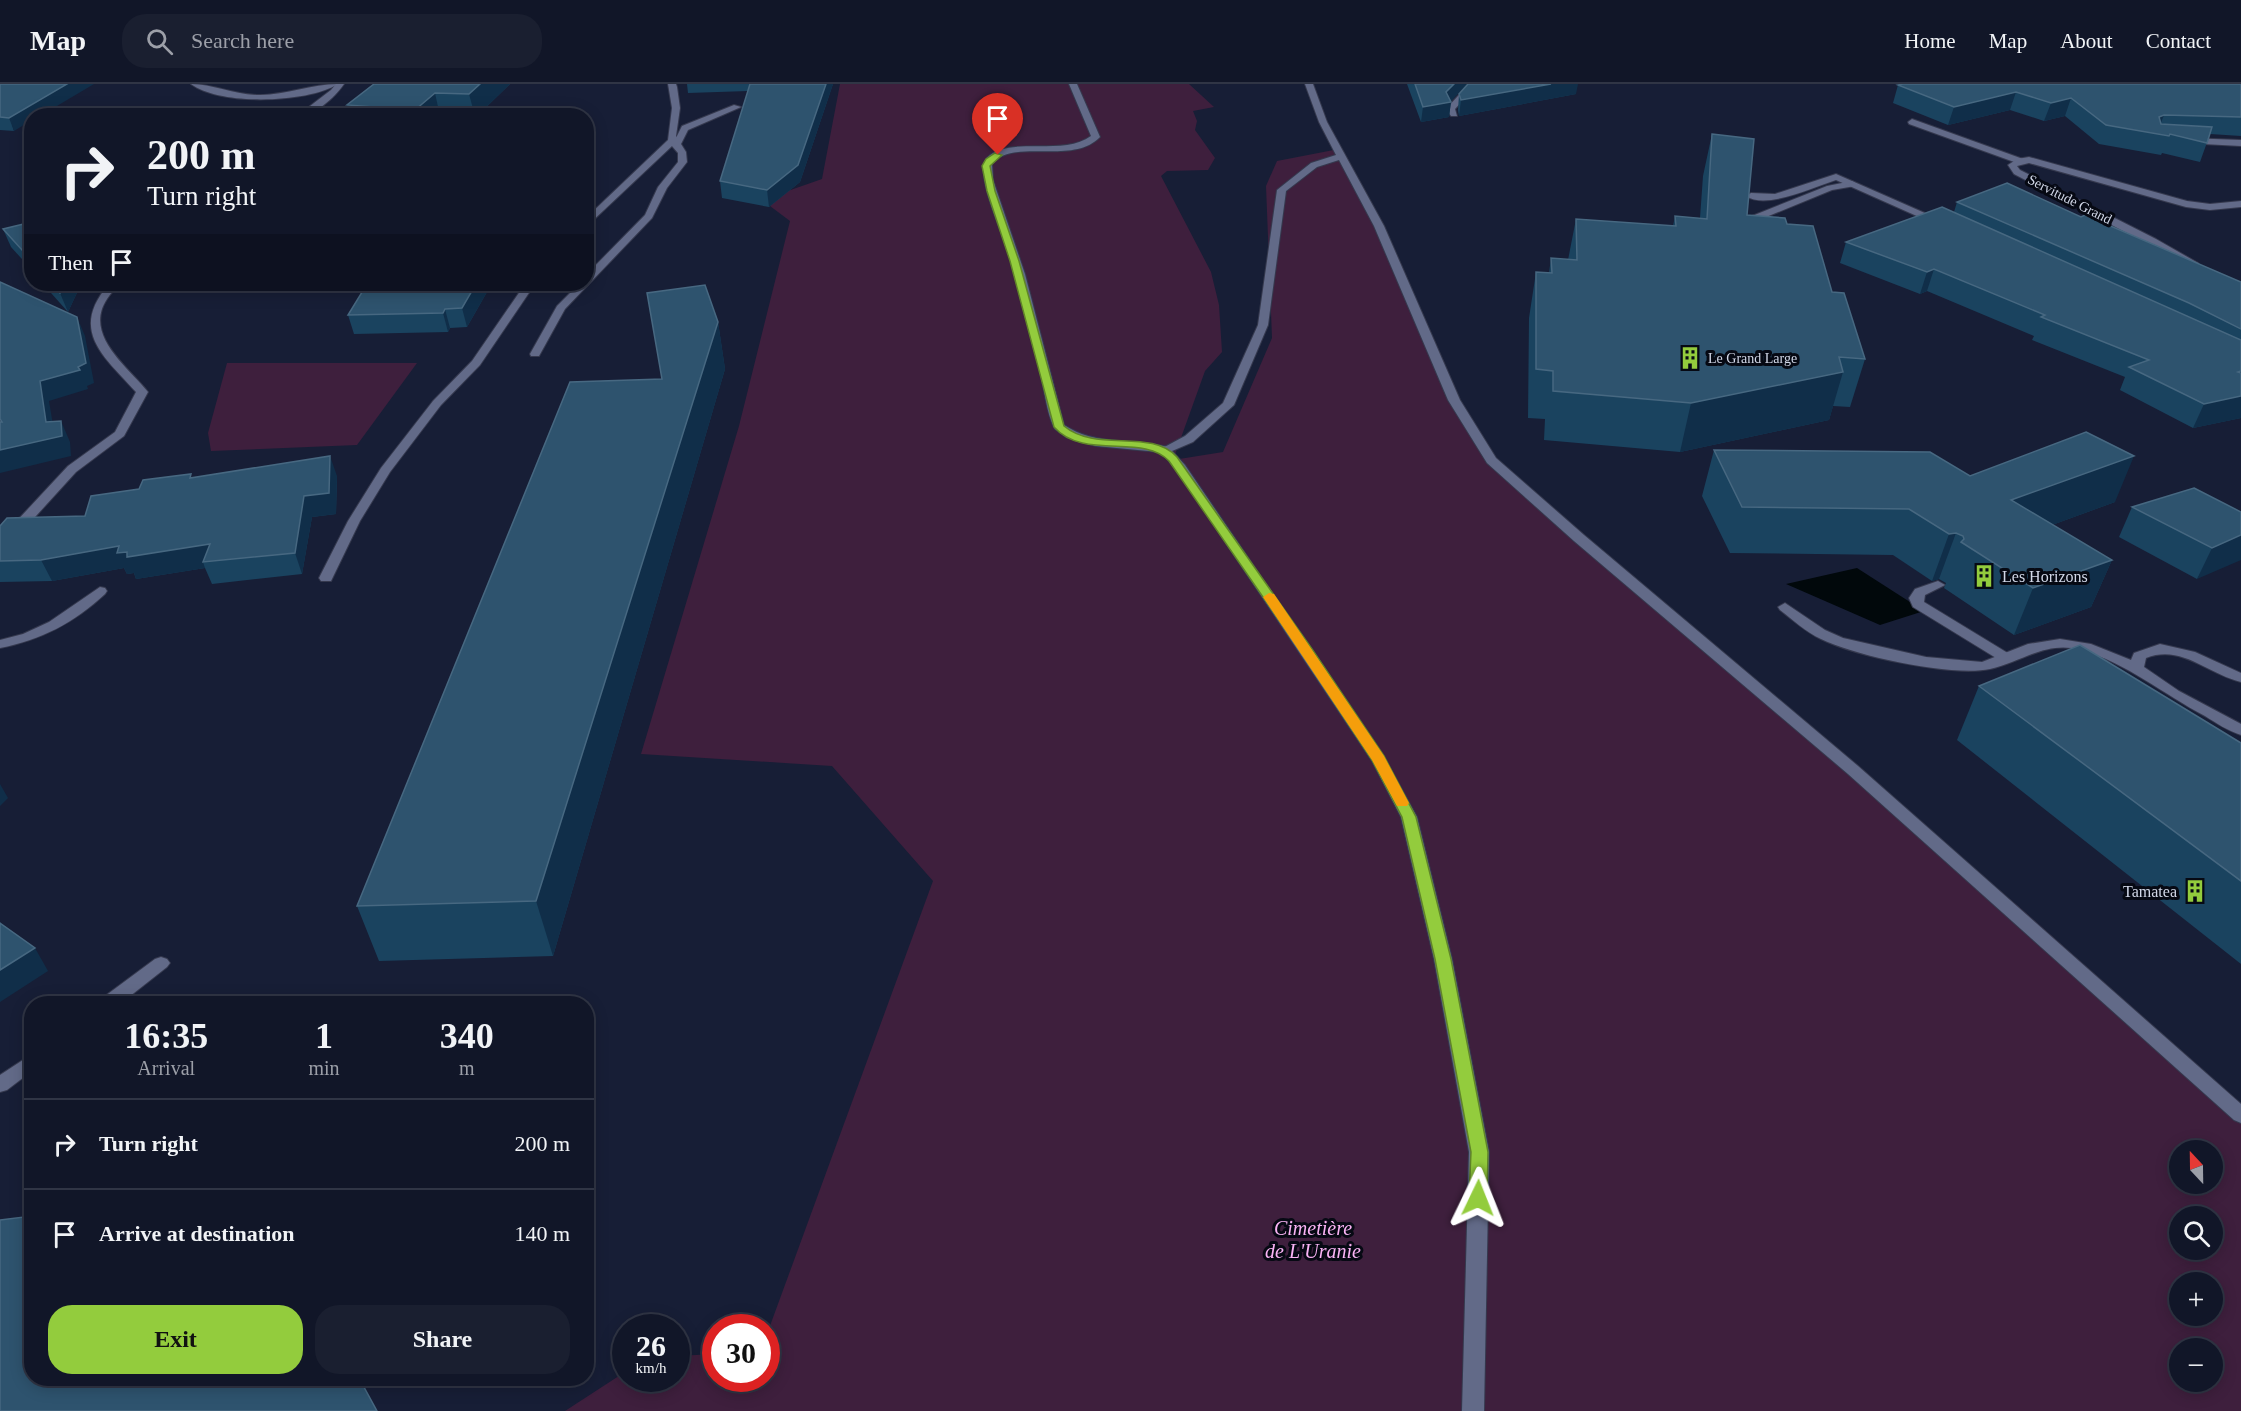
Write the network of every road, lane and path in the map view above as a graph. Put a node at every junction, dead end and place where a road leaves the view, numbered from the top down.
1 (195, 84) edge
2 (334, 84) edge
3 (340, 84) edge
4 (672, 84) edge
5 (1073, 84) edge
6 (1309, 84) edge
7 (1474, 84) edge
8 (736, 107) dead end
9 (312, 108) edge
10 (1454, 114) dead end
11 (1912, 122) dead end
12 (2180, 140) edge
13 (674, 143) junction
14 (2241, 143) edge
15 (1340, 157) junction
16 (2020, 161) junction
17 (1852, 184) junction
18 (1751, 196) edge
19 (2241, 204) edge
20 (594, 217) edge
21 (1951, 228) edge
22 (1770, 229) edge
23 (594, 273) edge
24 (2207, 273) edge
25 (106, 291) edge
26 (525, 291) edge
27 (577, 291) edge
28 (536, 354) dead end
29 (1165, 450) junction
30 (0, 547) edge
31 (327, 578) dead end
32 (1938, 585) dead end
33 (100, 591) dead end
34 (1785, 607) dead end
35 (0, 644) edge
36 (2006, 658) junction
37 (2137, 668) junction
38 (2241, 678) edge
39 (2241, 730) edge
40 (161, 963) dead end
41 (118, 996) edge
42 (24, 1067) edge
43 (0, 1084) edge
44 (2241, 1114) edge
45 (1473, 1411) edge

1 - 2 street
3 - 9 street
4 - 13 street
5 - 29 street
6 - 15 street
7 - 10 street
8 - 13 street
11 - 16 street
12 - 14 street
13 - 20 street
13 - 23 street
15 - 29 street
15 - 44 street
16 - 19 street, Servitude Grand
16 - 24 street, Servitude Grand
17 - 18 street
17 - 21 street
17 - 22 street
25 - 30 street
26 - 31 street
27 - 28 street
29 - 45 street
32 - 36 street
33 - 35 street
34 - 36 street
36 - 37 street
37 - 38 street
37 - 39 street
40 - 41 street
42 - 43 street

